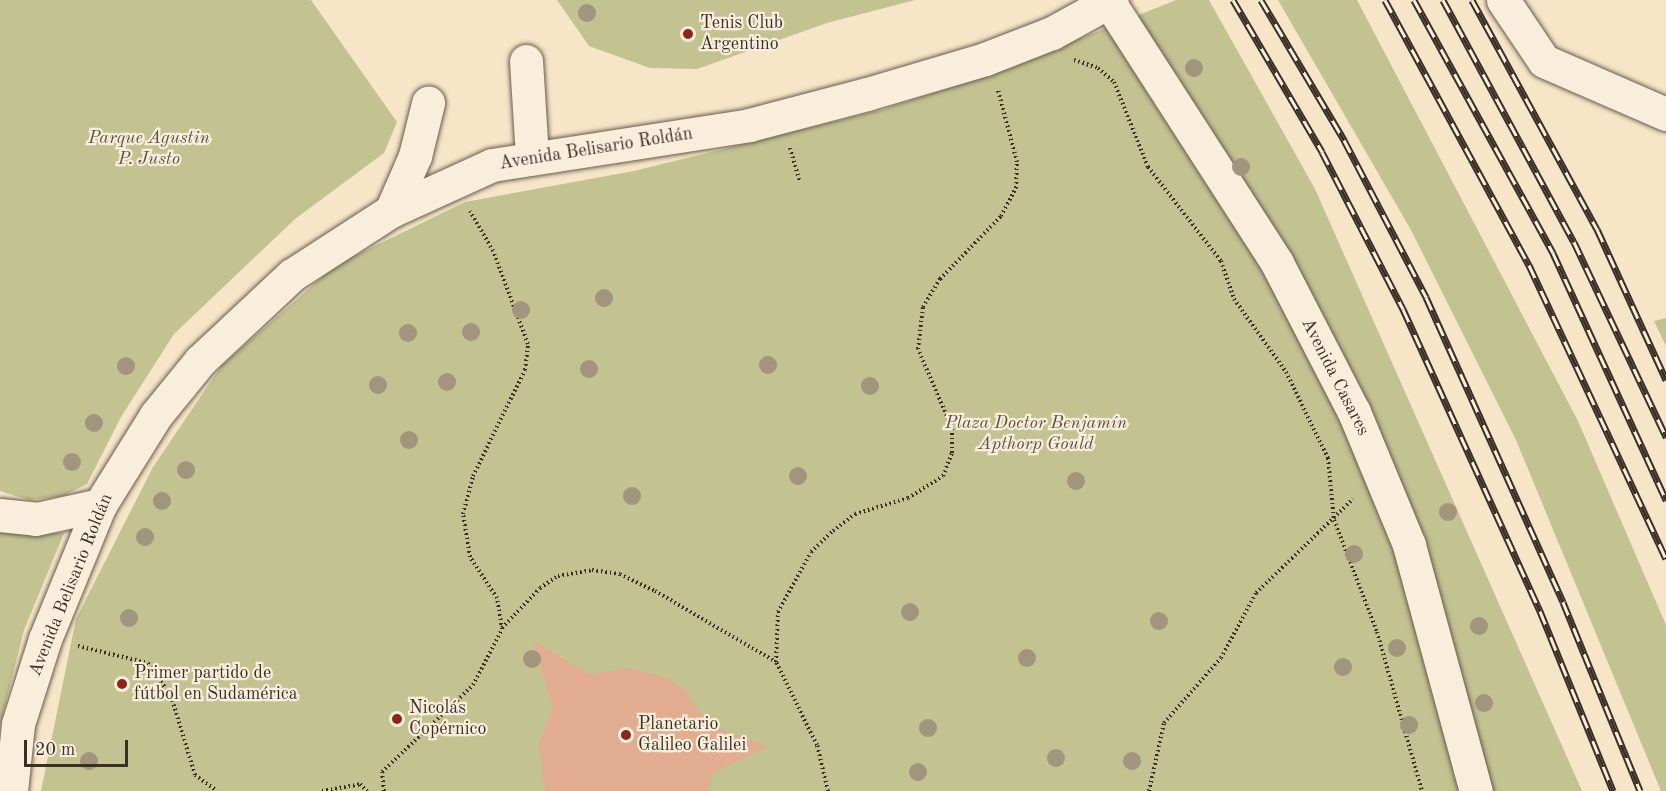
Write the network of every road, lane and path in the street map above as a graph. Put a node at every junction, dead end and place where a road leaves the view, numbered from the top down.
1 (1503, 0) edge
2 (1110, 1) edge
3 (985, 59) junction
4 (1068, 59) dead end
5 (526, 61) dead end
6 (1005, 85) dead end
7 (998, 92) junction
8 (428, 103) dead end
9 (1666, 114) edge
10 (532, 156) junction
11 (456, 180) junction
12 (391, 212) junction
13 (1380, 469) junction
14 (100, 505) junction
15 (0, 515) edge
16 (1334, 520) junction
17 (502, 629) junction
18 (45, 639) junction
19 (776, 662) junction
20 (11, 791) edge
21 (217, 791) edge
22 (322, 791) edge
23 (367, 791) edge
24 (384, 791) edge
25 (828, 791) edge
26 (1149, 791) edge
27 (1422, 791) edge
28 (1476, 791) edge

1 - 9 street
2 - 3 street, Avenida Belisario Roldán
2 - 13 street, Avenida Casares
3 - 7 path
3 - 10 street, Avenida Belisario Roldán
4 - 16 path
5 - 10 street
6 - 7 path
7 - 19 path
8 - 12 street
10 - 11 street, Avenida Belisario Roldán
11 - 12 street, Avenida Belisario Roldán
11 - 17 path
12 - 14 street, Avenida Belisario Roldán
13 - 16 path
13 - 28 street, Avenida Casares
14 - 15 street
14 - 18 street, Avenida Belisario Roldán
16 - 26 path
16 - 27 path
17 - 19 path
17 - 24 path
18 - 20 street, Avenida Belisario Roldán
18 - 21 path
19 - 25 path
22 - 23 path

